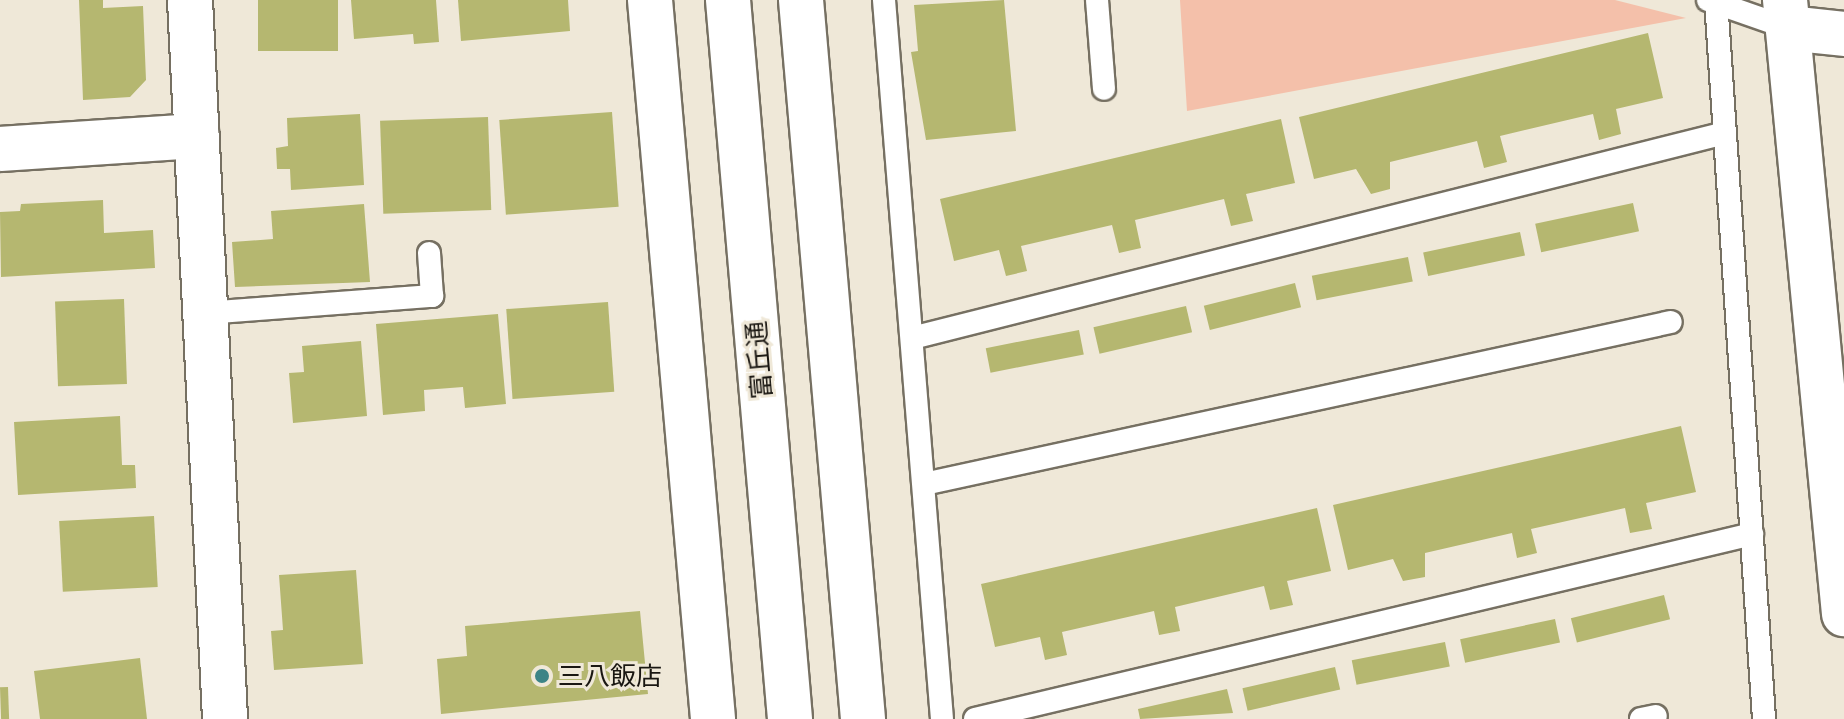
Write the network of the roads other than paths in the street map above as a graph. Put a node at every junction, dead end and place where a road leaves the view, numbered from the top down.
1 (190, 0) edge
2 (650, 0) edge
3 (728, 0) edge
4 (801, 0) edge
5 (884, 0) edge
6 (1097, 0) edge
7 (1713, 1) edge
8 (1786, 14) edge
9 (1844, 34) edge
10 (1104, 89) dead end
11 (1725, 133) junction
12 (197, 136) junction
13 (0, 149) edge
14 (429, 253) dead end
15 (205, 313) junction
16 (1671, 322) dead end
17 (912, 338) junction
18 (924, 484) junction
19 (1752, 534) junction
20 (1844, 614) edge
21 (225, 719) edge
22 (713, 719) edge
23 (790, 719) edge
24 (863, 719) edge
25 (942, 719) edge
26 (975, 719) edge
27 (1764, 719) edge

1 - 12 street
2 - 22 street
3 - 23 street, 富丘通
4 - 24 street
5 - 17 lane
6 - 10 lane
7 - 8 lane
7 - 11 lane
8 - 9 street
8 - 20 street
11 - 17 lane
11 - 19 lane
12 - 13 street
12 - 15 street
14 - 15 lane
15 - 21 street
16 - 18 lane
17 - 18 lane
18 - 25 lane
19 - 26 lane
19 - 27 lane

